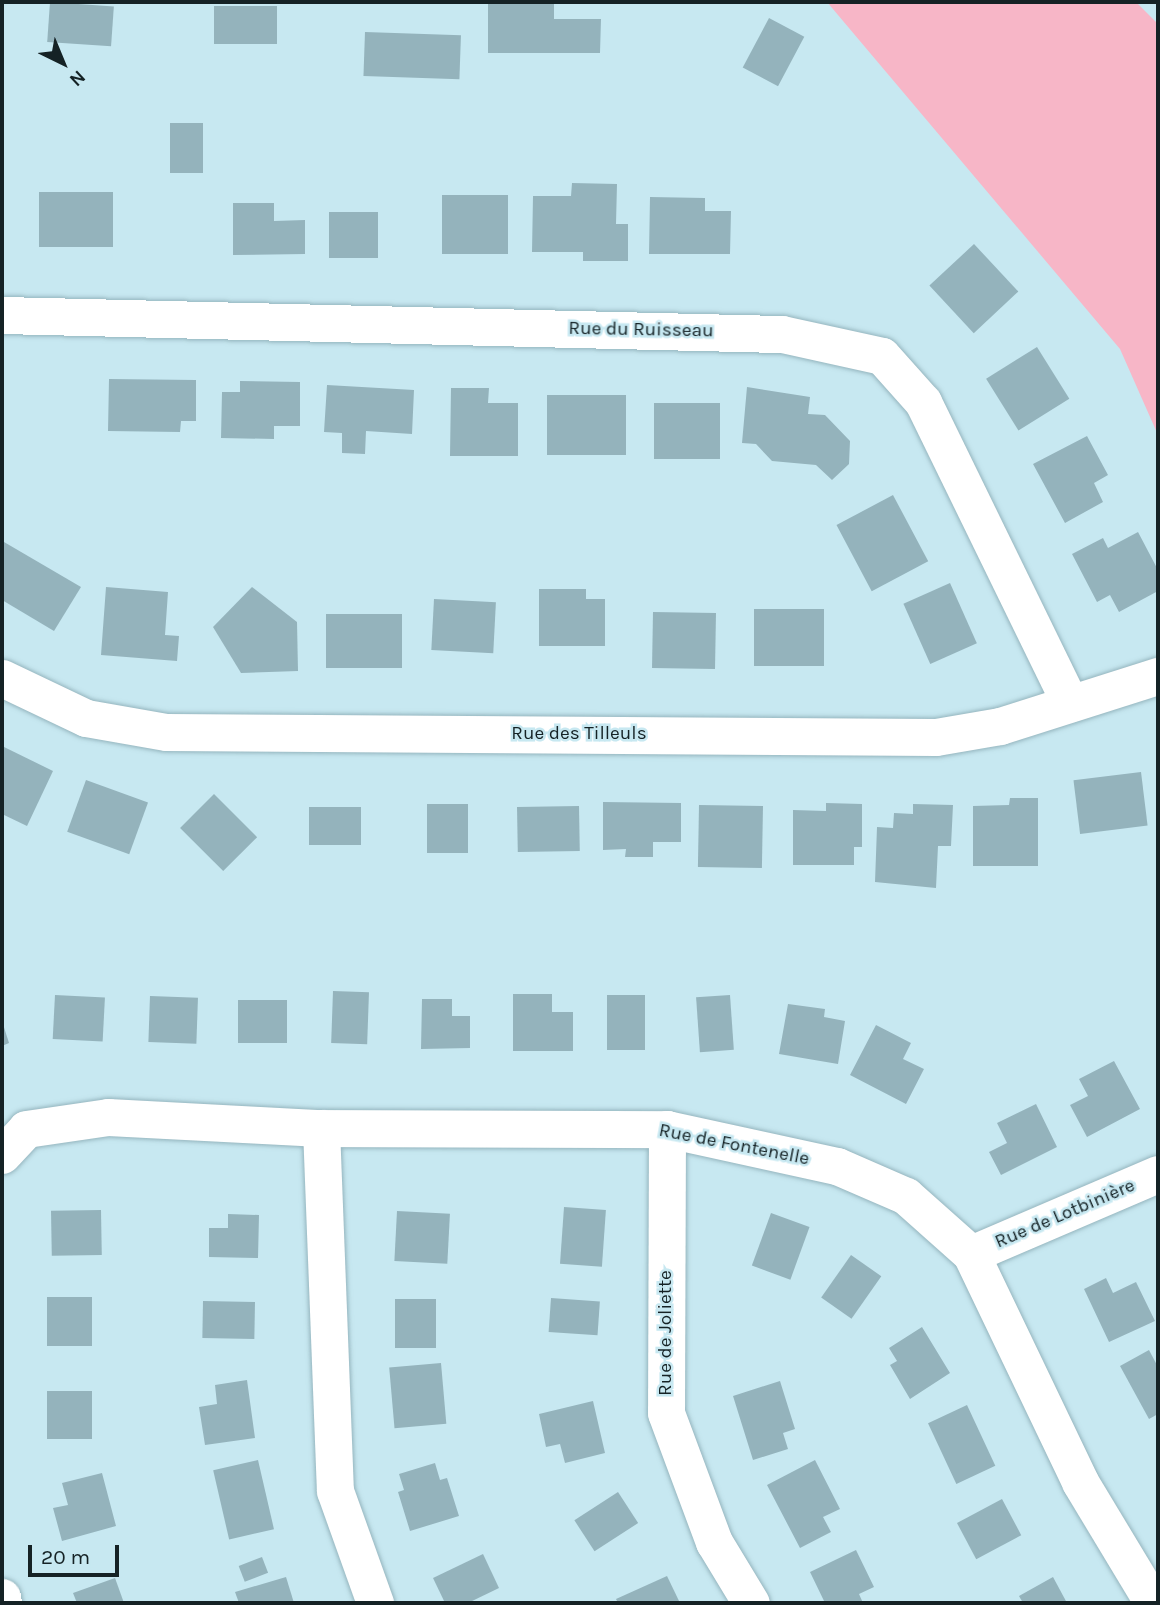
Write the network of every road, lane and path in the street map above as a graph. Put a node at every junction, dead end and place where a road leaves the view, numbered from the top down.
1 (2, 315) edge
2 (1158, 676) edge
3 (2, 678) edge
4 (1070, 703) junction
5 (321, 1128) junction
6 (667, 1129) junction
7 (2, 1155) edge
8 (1158, 1174) edge
9 (971, 1254) junction
10 (2, 1597) edge
11 (3, 1603) edge
12 (375, 1603) edge
13 (751, 1603) edge
14 (1153, 1603) edge

1 - 4 street, Rue du Ruisseau
2 - 4 street, Rue des Tilleuls
3 - 4 street, Rue des Tilleuls
5 - 6 street, Rue de Fontenelle
5 - 7 street, Rue de Fontenelle
5 - 12 street
6 - 9 street, Rue de Fontenelle
6 - 13 street, Rue de Joliette
8 - 9 street, Rue de Lotbinière
9 - 14 street, Rue de Fontenelle
10 - 11 street

